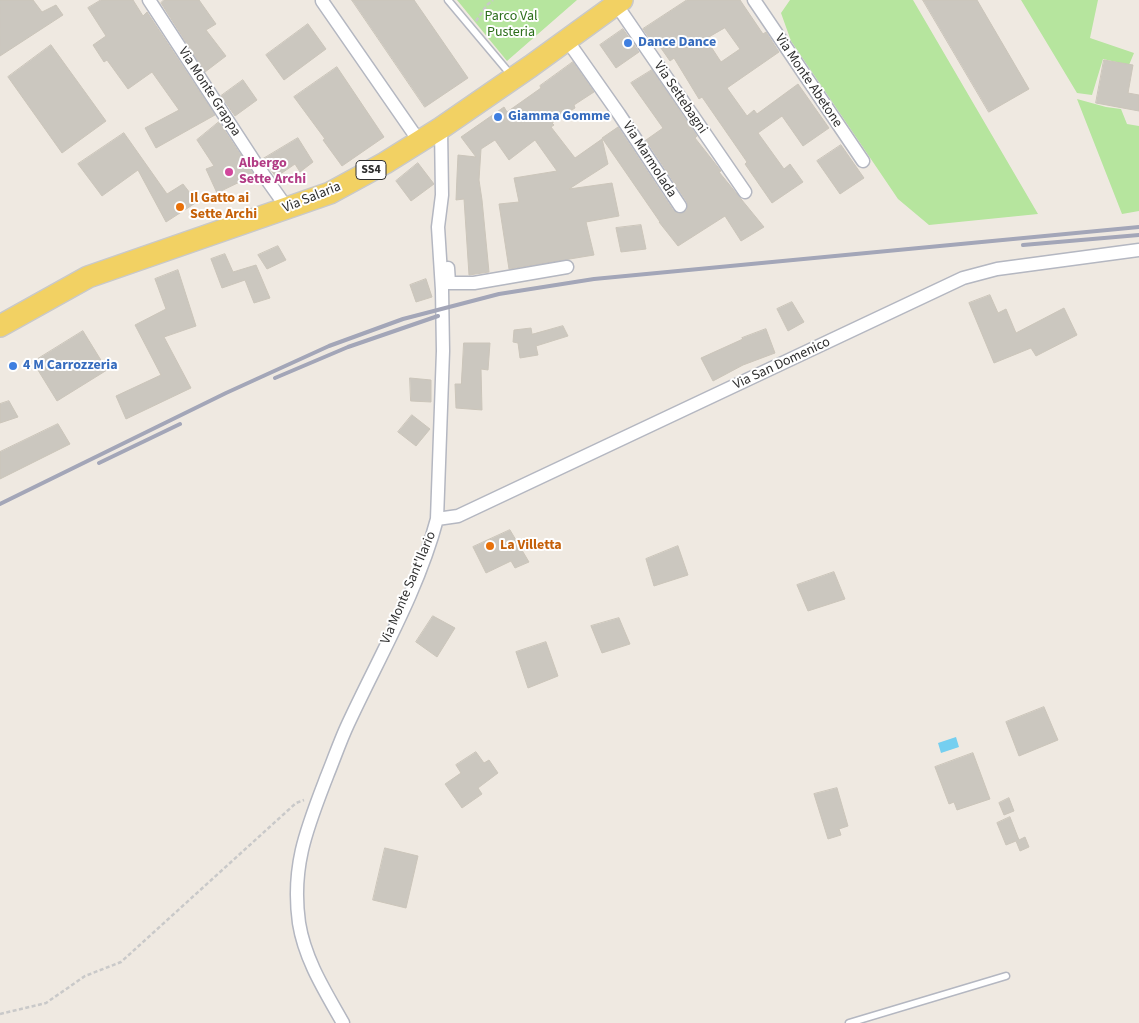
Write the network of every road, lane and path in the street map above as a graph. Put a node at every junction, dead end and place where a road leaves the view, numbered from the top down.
1 (149, 0) edge
2 (448, 0) edge
3 (493, 0) edge
4 (754, 0) edge
5 (322, 2) dead end
6 (614, 3) edge
7 (472, 28) junction
8 (567, 40) junction
9 (513, 78) junction
10 (441, 128) junction
11 (419, 141) junction
12 (862, 161) dead end
13 (744, 192) dead end
14 (680, 206) dead end
15 (287, 208) junction
16 (440, 212) junction
17 (1139, 250) edge
18 (567, 267) dead end
19 (0, 326) edge
20 (437, 519) junction
21 (319, 795) junction
22 (1006, 976) dead end
23 (0, 1014) edge
24 (343, 1023) edge
25 (849, 1023) edge

1 - 15 street, Via Monte Grappa
2 - 7 lane
3 - 7 path
4 - 12 street, Via Monte Abetone
5 - 11 street
6 - 8 main road, Via Salaria / SS4
6 - 13 street, Via Settebagni
7 - 9 lane
8 - 9 main road, Via Salaria / SS4
8 - 14 street, Via Marmolada
9 - 10 main road, Via Salaria / SS4
10 - 11 main road, Via Salaria / SS4
10 - 16 street, Via Monte Sant'Ilario
11 - 15 main road, Via Salaria / SS4
15 - 19 main road, Via Salaria / SS4
16 - 18 street
16 - 20 street, Via Monte Sant'Ilario
17 - 20 street, Via San Domenico
20 - 21 street, Via Monte Sant'Ilario
21 - 23 path
21 - 24 street, Via Monte Sant'Ilario
22 - 25 lane

